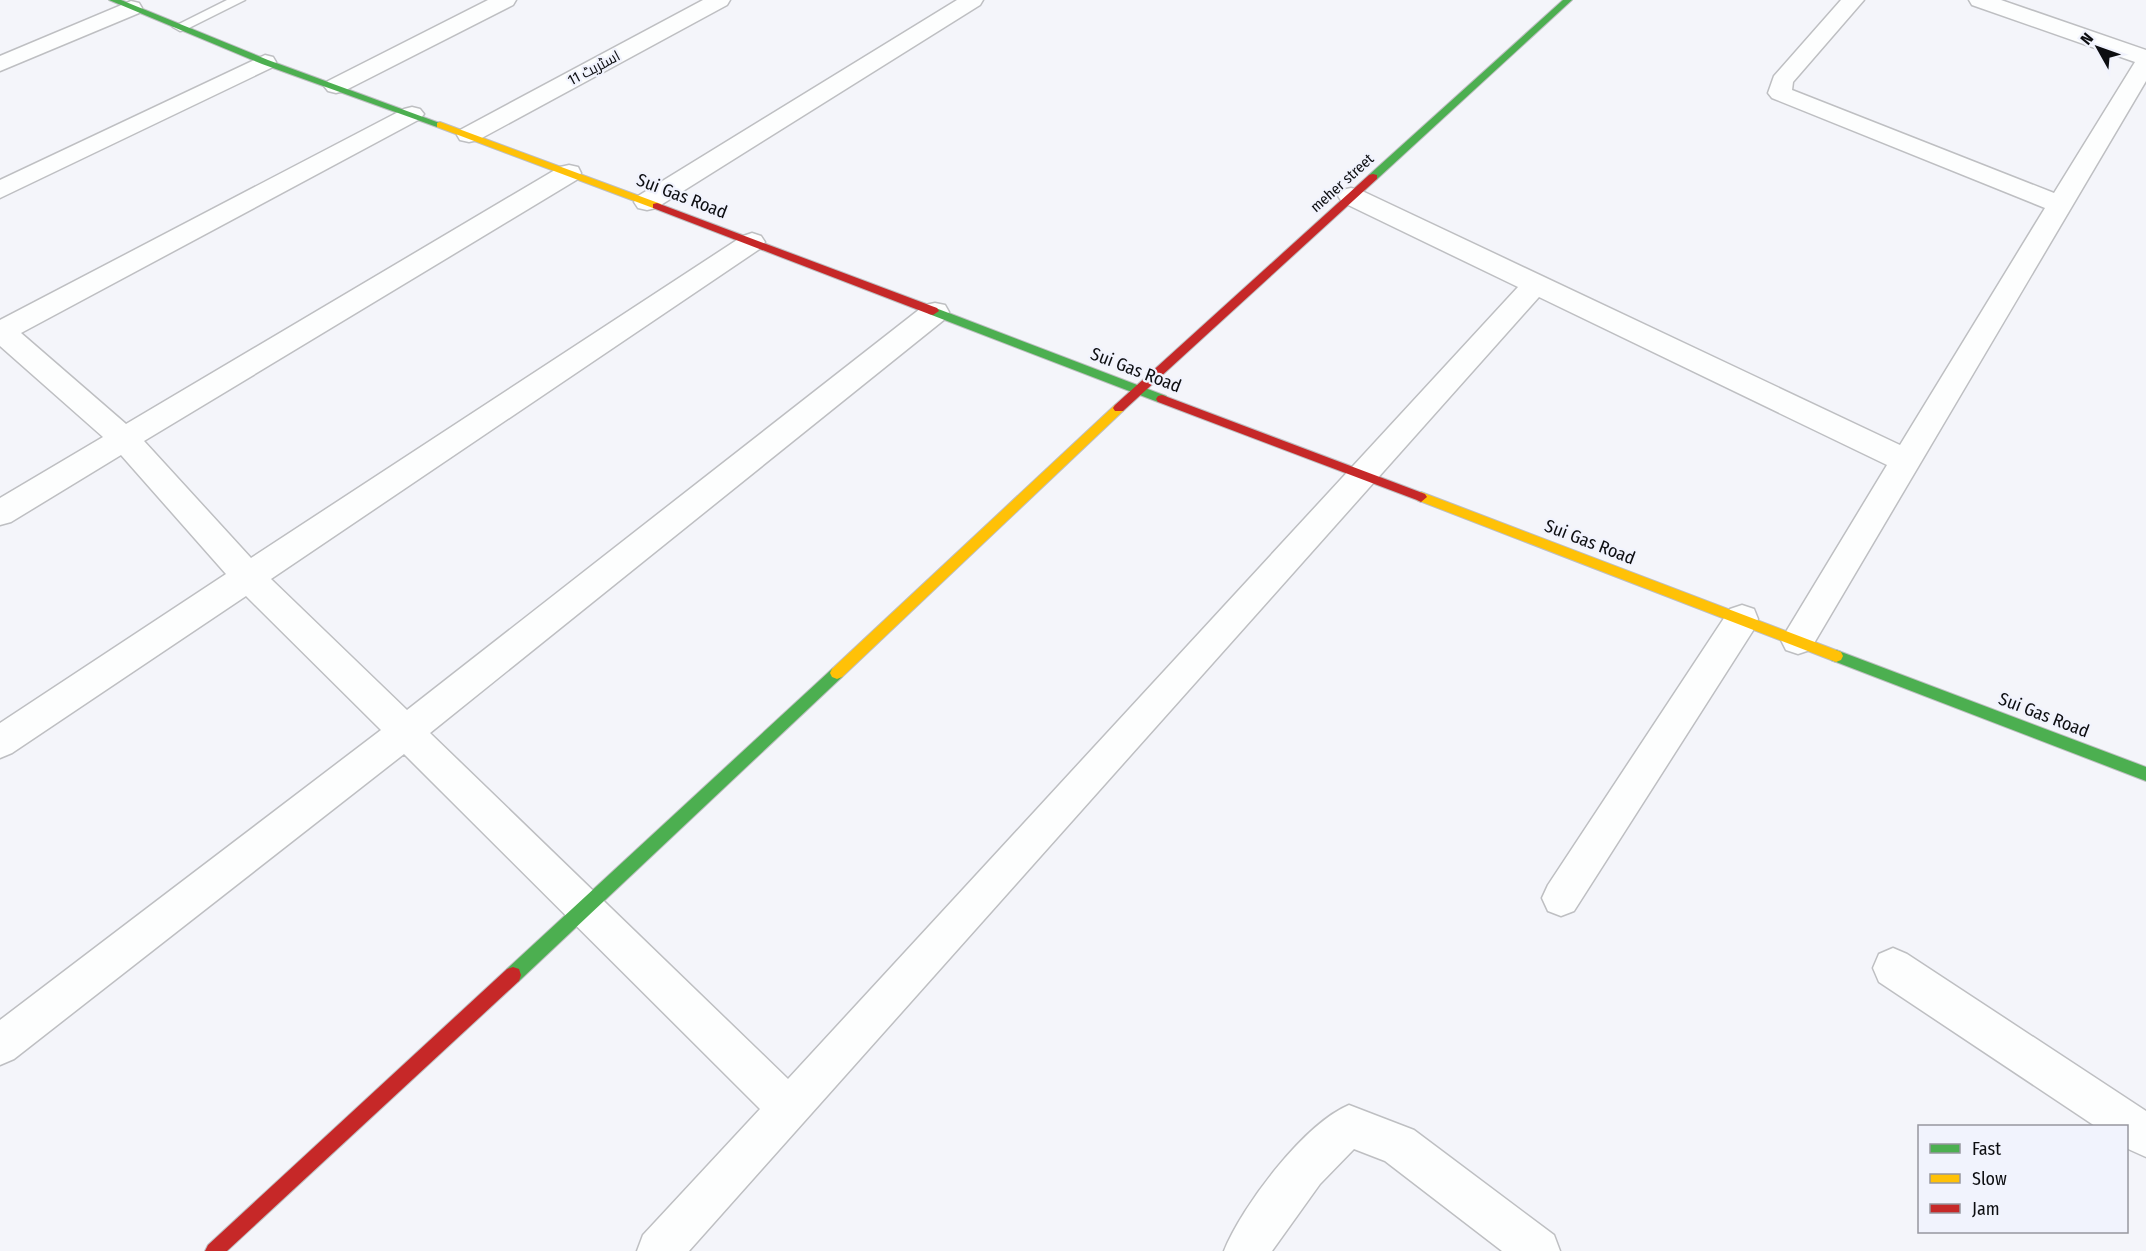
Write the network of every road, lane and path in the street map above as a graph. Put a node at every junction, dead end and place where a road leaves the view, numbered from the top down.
1 (238, 0) edge
2 (505, 0) edge
3 (719, 0) edge
4 (972, 0) edge
5 (1568, 0) edge
6 (1852, 0) edge
7 (1982, 0) edge
8 (122, 4) edge
9 (180, 27) junction
10 (2146, 60) edge
11 (265, 62) junction
12 (0, 64) edge
13 (336, 86) junction
14 (412, 114) junction
15 (469, 135) junction
16 (569, 173) junction
17 (0, 190) edge
18 (1351, 196) junction
19 (647, 202) junction
20 (2060, 205) junction
21 (752, 242) junction
22 (1534, 286) junction
23 (935, 312) junction
24 (0, 331) edge
25 (1138, 390) junction
26 (124, 439) junction
27 (1906, 461) junction
28 (1364, 476) junction
29 (0, 513) edge
30 (248, 577) junction
31 (1742, 619) junction
32 (1798, 640) junction
33 (405, 732) junction
34 (0, 742) edge
35 (2146, 774) edge
36 (1561, 898) dead end
37 (585, 909) junction
38 (1893, 968) dead end
39 (0, 1045) edge
40 (789, 1108) junction
41 (2146, 1136) edge
42 (214, 1251) edge
43 (660, 1251) edge
44 (1246, 1251) edge
45 (1538, 1251) edge

1 - 9 lane
2 - 13 street
3 - 15 street, اسٹریٹ 11
4 - 19 street
5 - 18 street, meher street
6 - 20 street
7 - 10 street
8 - 9 street, Sui Gas Road
8 - 12 street
9 - 11 street, Sui Gas Road
10 - 20 street
11 - 13 street, Sui Gas Road
11 - 17 street
13 - 14 street, Sui Gas Road
14 - 15 street, Sui Gas Road
14 - 24 street
15 - 16 street, Sui Gas Road
16 - 19 street, Sui Gas Road
16 - 26 street
18 - 22 street
18 - 25 street, meher street
19 - 21 street, Sui Gas Road
20 - 27 street
21 - 23 street, Sui Gas Road
21 - 30 street
22 - 27 street
22 - 28 street
23 - 25 street, Sui Gas Road
23 - 33 street
24 - 26 street
25 - 28 street, Sui Gas Road
25 - 37 street, meher street
26 - 29 street
26 - 30 street
27 - 32 street
28 - 31 street, Sui Gas Road
28 - 40 street
30 - 33 street
30 - 34 street
31 - 32 street, Sui Gas Road
31 - 36 street
32 - 35 street, Sui Gas Road
33 - 37 street
33 - 39 street
37 - 40 street
37 - 42 street, meher street
38 - 41 street
40 - 43 street
44 - 45 street

